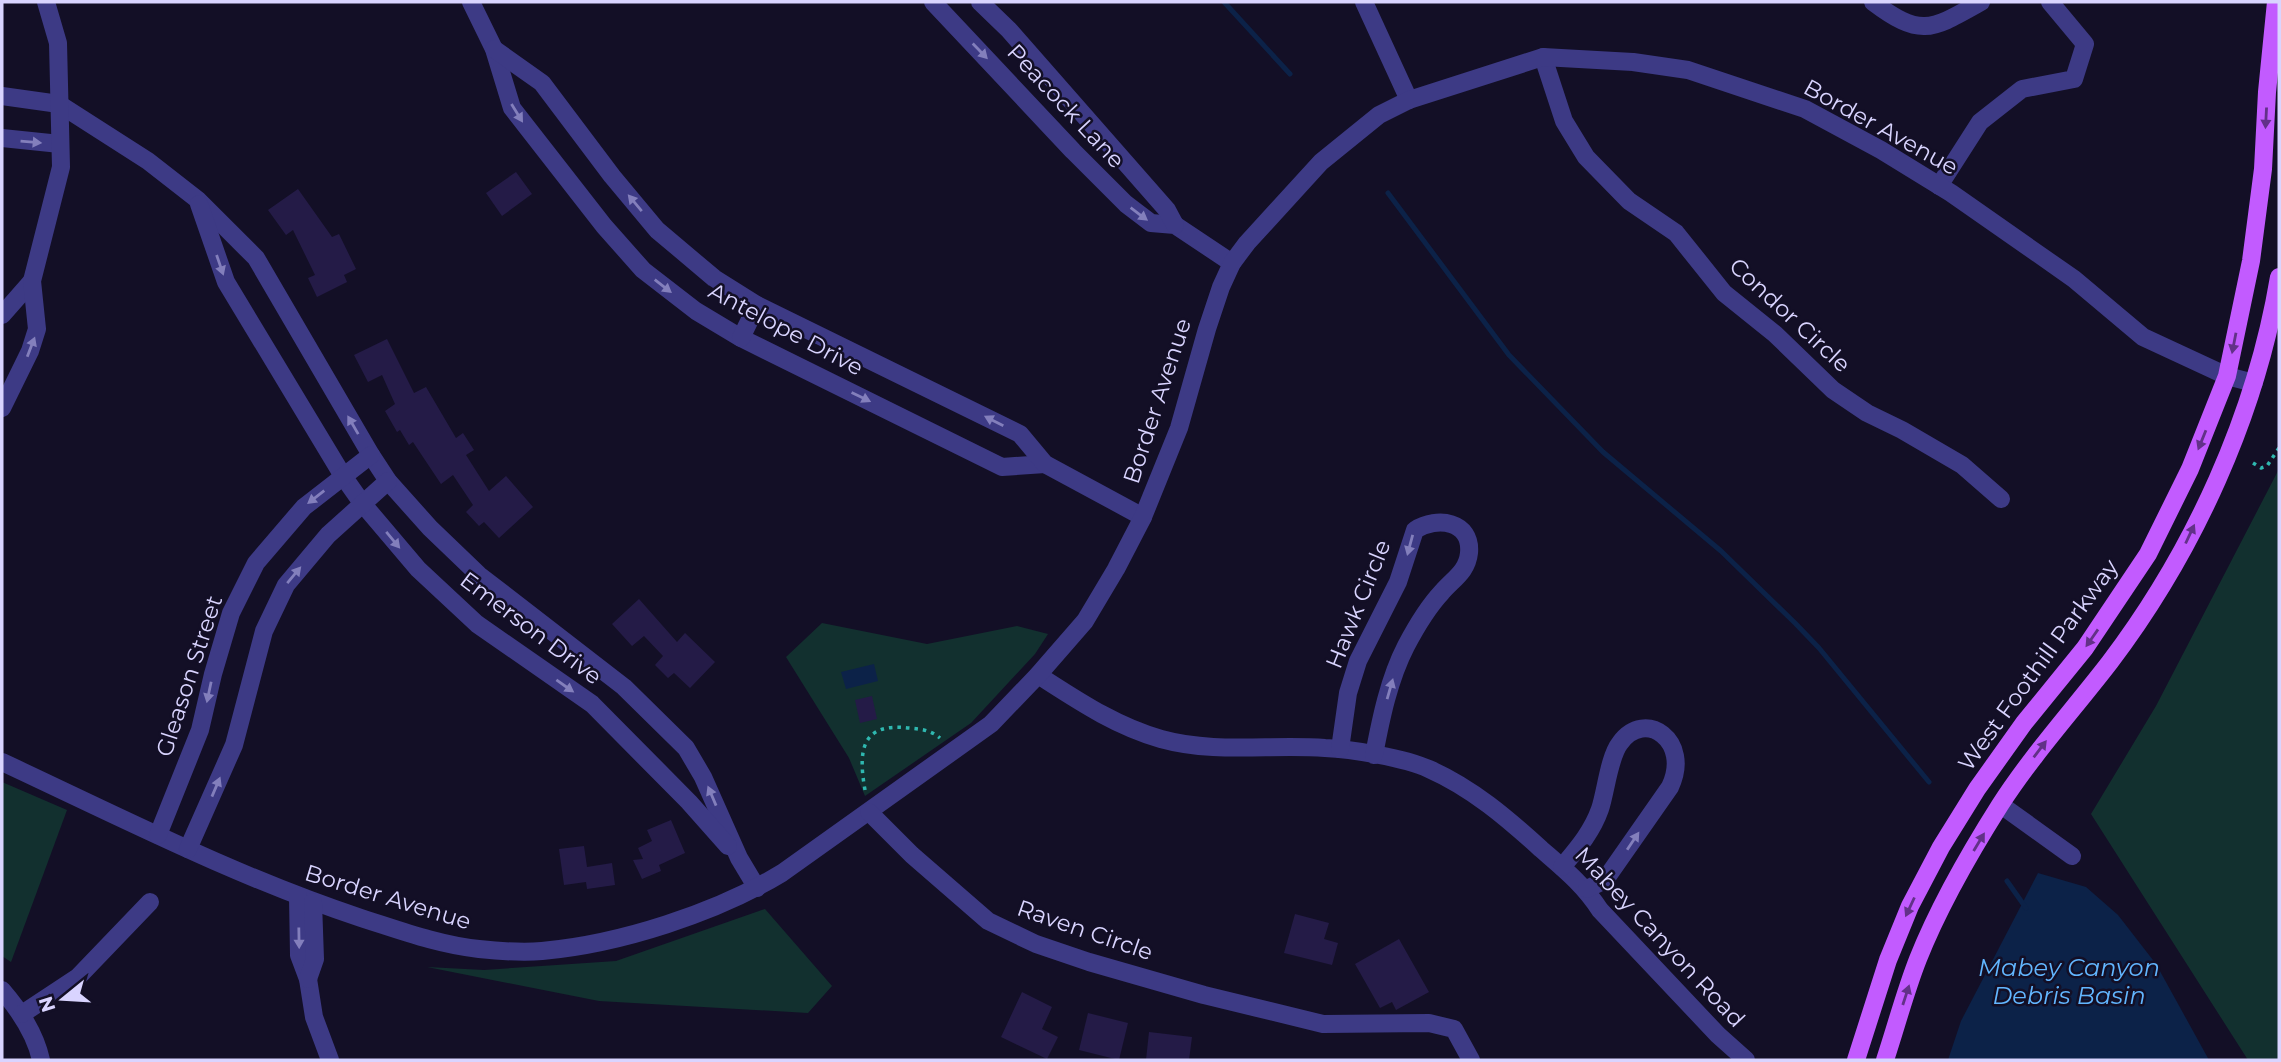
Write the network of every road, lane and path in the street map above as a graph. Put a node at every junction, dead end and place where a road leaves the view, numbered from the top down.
1 (46, 2) edge
2 (471, 2) edge
3 (980, 2) edge
4 (1364, 2) edge
5 (1873, 2) edge
6 (1981, 2) edge
7 (2050, 2) edge
8 (2276, 2) edge
9 (937, 3) edge
10 (494, 49) junction
11 (1543, 57) junction
12 (2, 96) edge
13 (1409, 100) junction
14 (58, 104) junction
15 (2, 138) edge
16 (60, 144) junction
17 (1939, 186) junction
18 (198, 200) junction
19 (1175, 225) junction
20 (1232, 263) junction
21 (2279, 277) edge
22 (32, 281) junction
23 (757, 305) junction
24 (2, 315) edge
25 (741, 338) junction
26 (2227, 376) junction
27 (2254, 383) junction
28 (2, 408) edge
29 (2279, 448) edge
30 (371, 456) junction
31 (2253, 463) dead end
32 (1045, 464) junction
33 (343, 476) junction
34 (388, 481) junction
35 (2001, 499) dead end
36 (362, 503) junction
37 (1143, 517) junction
38 (1038, 675) junction
39 (940, 738) dead end
40 (1340, 749) junction
41 (1374, 755) junction
42 (2, 762) edge
43 (865, 790) dead end
44 (2001, 805) junction
45 (869, 812) junction
46 (158, 835) junction
47 (188, 849) junction
48 (2072, 856) dead end
49 (739, 858) junction
50 (1562, 867) junction
51 (757, 888) junction
52 (1587, 889) junction
53 (305, 899) junction
54 (150, 902) dead end
55 (2, 990) edge
56 (1873, 1003) junction
57 (22, 1014) junction
58 (41, 1060) edge
59 (329, 1060) edge
60 (1471, 1060) edge
61 (1746, 1060) edge
62 (1856, 1060) edge
63 (1868, 1060) edge
64 (1885, 1060) edge

1 - 14 street
2 - 10 street, Antelope Drive
3 - 19 street, Peacock Lane
4 - 13 street
5 - 6 street
7 - 17 street
8 -> 26 main road, West Foothill Parkway
9 -> 19 street, Peacock Lane
23 -> 10 street, Antelope Drive
10 -> 25 street, Antelope Drive
11 - 13 street, Border Avenue
11 - 17 street, Border Avenue
11 - 35 street, Condor Circle
12 - 14 street, Emerson Drive
13 - 20 street, Border Avenue
14 - 16 street
14 - 18 street, Emerson Drive
15 -> 16 street
16 - 22 street
17 - 26 street, Border Avenue
30 -> 18 street, Emerson Drive
18 -> 33 street, Emerson Drive
19 - 20 street, Peacock Lane
20 - 37 street, Border Avenue
21 - 27 main road
22 - 24 street
28 -> 22 street
23 - 25 street
32 -> 23 street, Antelope Drive
25 -> 32 street, Antelope Drive
26 - 27 street, Border Avenue
26 -> 56 main road, West Foothill Parkway
44 -> 27 main road
29 - 31 path
30 - 33 street, Gleason Street
30 - 34 street, Emerson Drive
32 - 37 street, Antelope Drive
33 - 36 street, Emerson Drive
33 -> 46 street, Gleason Street
34 - 36 street
49 -> 34 street, Emerson Drive
47 -> 36 street
36 -> 49 street, Emerson Drive
37 - 38 street, Border Avenue
38 - 40 street, Mabey Canyon Road
38 - 45 street, Border Avenue
39 - 43 path
40 - 41 street, Mabey Canyon Road
41 -> 40 street, Hawk Circle
41 - 50 street, Mabey Canyon Road
42 - 46 street, Border Avenue
44 - 48 street
64 -> 44 main road
45 - 51 street, Border Avenue
45 - 60 street, Raven Circle
46 - 47 street, Border Avenue
47 - 53 street, Border Avenue
49 - 51 street, Emerson Drive
50 - 52 street, Mabey Canyon Road
52 -> 50 street
51 - 53 street, Border Avenue
52 - 61 street, Mabey Canyon Road
53 - 59 street
54 - 57 street
55 - 57 street
56 - 62 main road, West Foothill Parkway
56 - 63 main road
57 - 58 street

